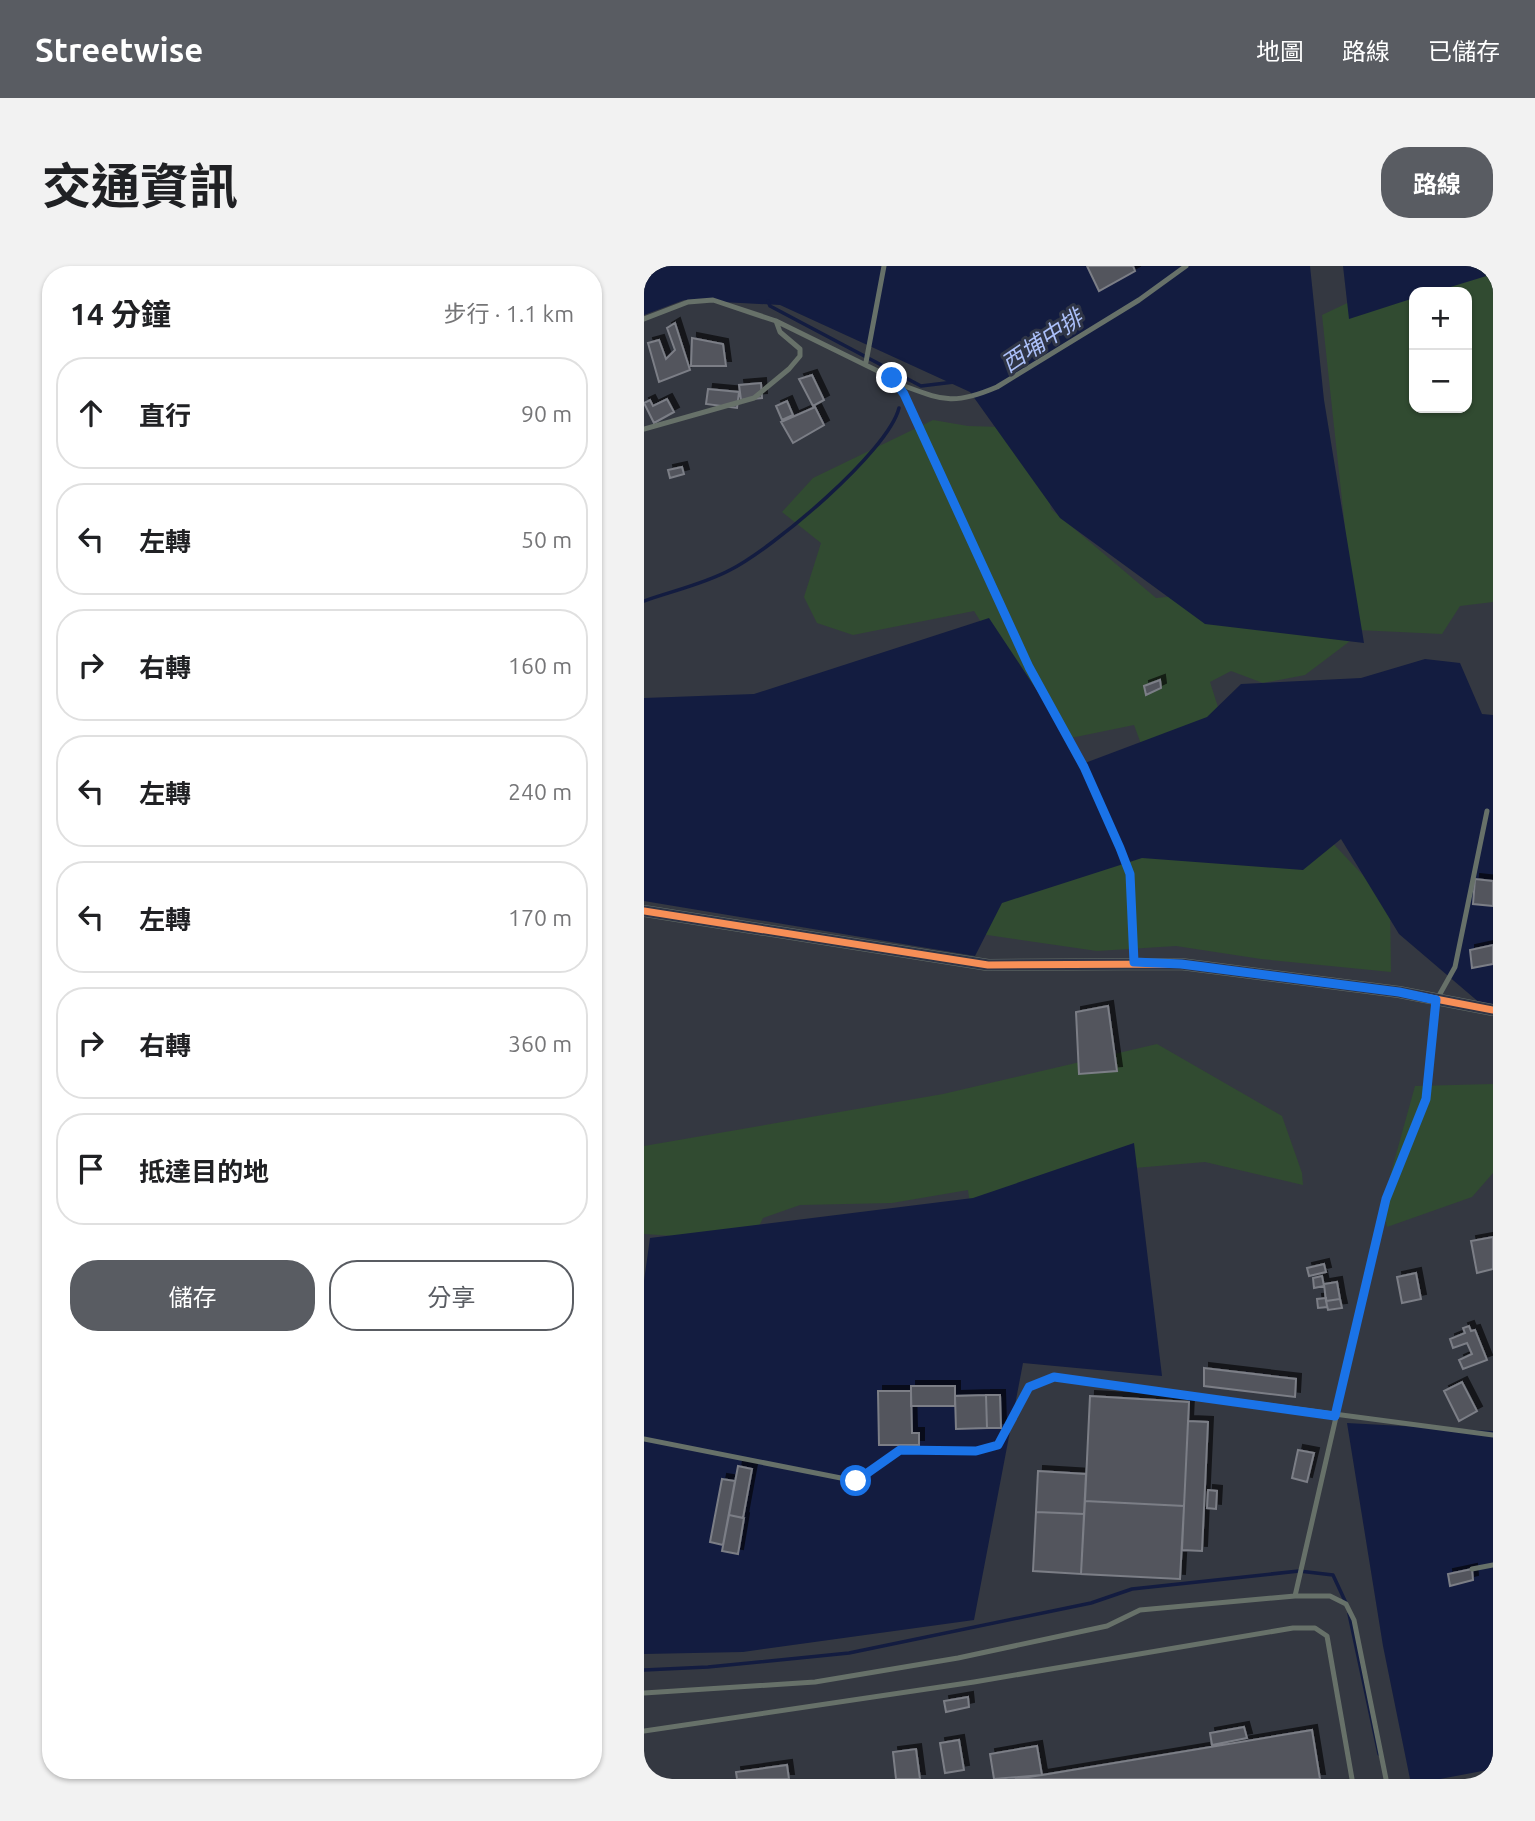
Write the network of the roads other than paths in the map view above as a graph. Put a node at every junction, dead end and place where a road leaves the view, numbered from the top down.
1 (884, 266) edge
2 (1186, 266) edge
3 (644, 319) edge
4 (776, 321) junction
5 (866, 362) junction
6 (896, 383) junction
7 (644, 429) edge
8 (1487, 811) dead end
9 (644, 912) edge
10 (1134, 962) junction
11 (1436, 1000) junction
12 (1493, 1010) edge
13 (1335, 1416) junction
14 (1493, 1436) edge
15 (644, 1439) edge
16 (1493, 1565) edge
17 (1472, 1569) dead end
18 (1295, 1596) junction
19 (644, 1693) edge
20 (644, 1731) edge
21 (1352, 1779) edge
22 (1386, 1779) edge

1 - 5 lane
2 - 6 lane
3 - 4 lane
4 - 5 lane
4 - 7 lane
5 - 6 lane
6 - 10 lane
8 - 11 lane
9 - 10 street
10 - 11 street
11 - 12 street
11 - 13 lane
13 - 14 lane
13 - 15 lane
13 - 18 lane
16 - 17 lane
18 - 19 lane
18 - 22 lane
20 - 21 lane

